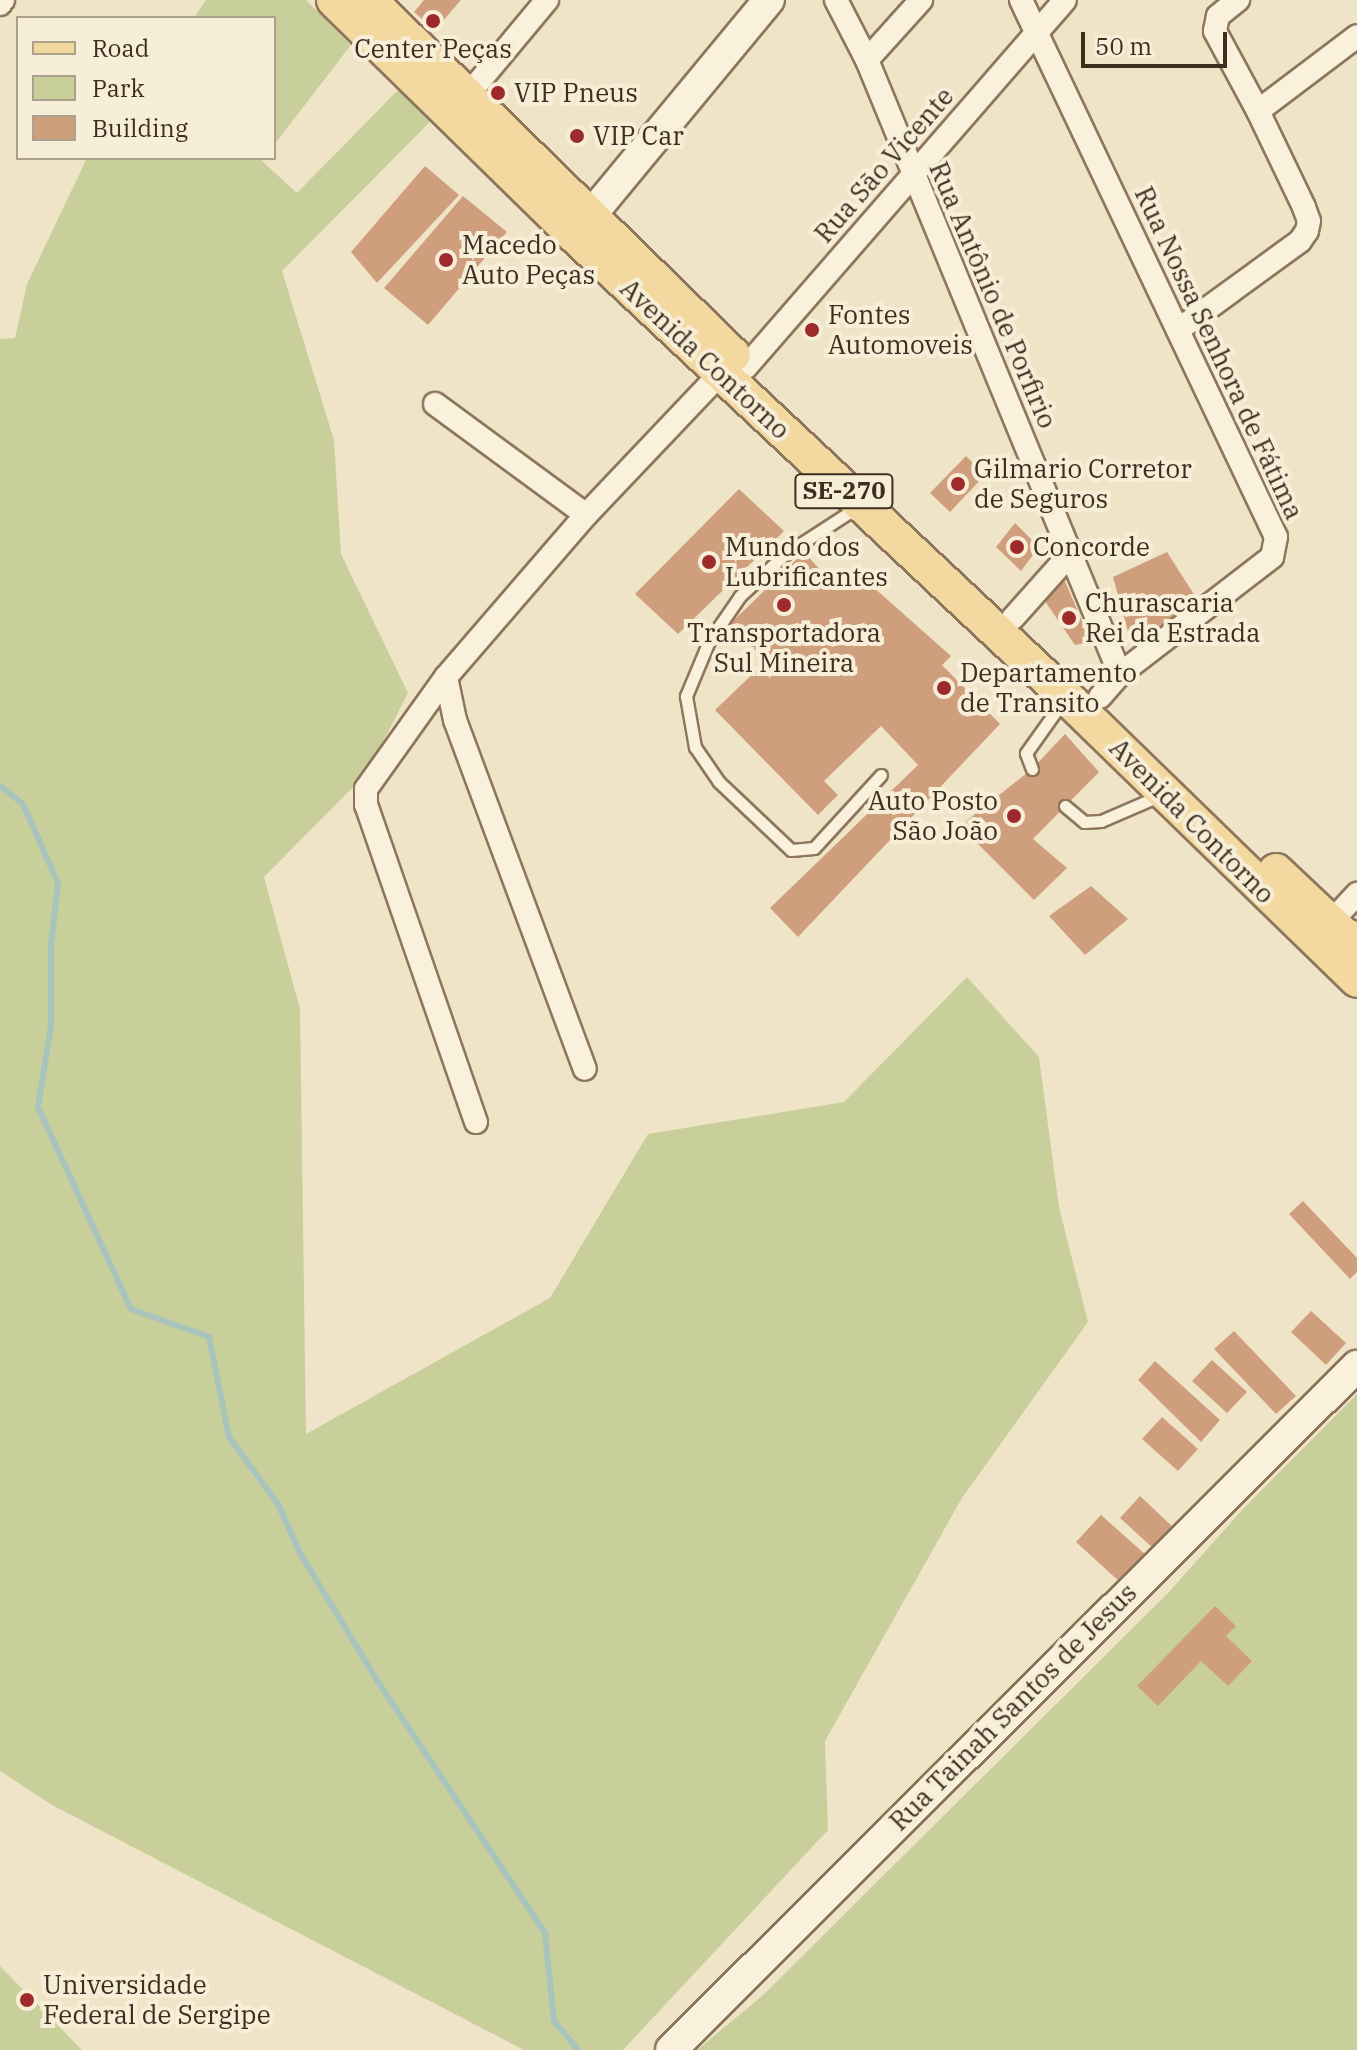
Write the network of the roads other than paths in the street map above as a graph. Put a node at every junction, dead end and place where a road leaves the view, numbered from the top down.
1 (334, 0) edge
2 (369, 0) edge
3 (547, 0) edge
4 (769, 0) edge
5 (836, 0) edge
6 (921, 0) edge
7 (1021, 0) edge
8 (1065, 0) edge
9 (1238, 0) edge
10 (1037, 33) junction
11 (1357, 36) edge
12 (867, 60) junction
13 (467, 96) junction
14 (1258, 111) junction
15 (912, 175) junction
16 (591, 215) junction
17 (1178, 330) junction
18 (733, 371) junction
19 (435, 404) dead end
20 (860, 506) junction
21 (586, 515) junction
22 (1072, 552) junction
23 (1013, 618) junction
24 (446, 677) junction
25 (1110, 686) junction
26 (1066, 697) junction
27 (1032, 769) dead end
28 (881, 775) dead end
29 (1164, 793) junction
30 (1065, 806) dead end
31 (1357, 894) edge
32 (1344, 933) edge
33 (1357, 980) edge
34 (585, 1069) dead end
35 (476, 1122) dead end
36 (1357, 1366) edge
37 (671, 2050) edge

1 - 18 main road, Avenida Contorno / SE-270
2 - 13 main road, Avenida Contorno / SE-270
3 - 13 street
4 - 16 street
5 - 12 street, Rua Antônio de Porfirio
6 - 12 street
7 - 10 street, Rua Nossa Senhora de Fátima
8 - 10 street, Rua São Vicente
9 - 14 street
10 - 15 street, Rua São Vicente
10 - 17 street, Rua Nossa Senhora de Fátima
11 - 14 street
12 - 15 street, Rua Antônio de Porfirio
13 - 16 main road, Avenida Contorno / SE-270
14 - 17 street
15 - 18 street, Rua São Vicente
15 - 22 street, Rua Antônio de Porfirio
16 - 18 main road, Avenida Contorno / SE-270
17 - 25 street, Rua Nossa Senhora de Fátima
18 - 20 main road, Avenida Contorno / SE-270
18 - 21 street, Rua São Vicente
18 - 23 main road, Avenida Contorno / SE-270
19 - 21 street
20 - 26 main road, Avenida Contorno / SE-270
20 - 28 lane
21 - 24 street, Rua São Vicente
22 - 23 street
22 - 25 street, Rua Antônio de Porfirio
23 - 25 main road, Avenida Contorno / SE-270
24 - 34 street
24 - 35 street, Rua São Vicente
25 - 32 main road, Avenida Contorno / SE-270
26 - 27 lane
26 - 29 main road, Avenida Contorno / SE-270
29 - 30 lane
29 - 33 main road, Avenida Contorno / SE-270
31 - 32 street
36 - 37 street, Rua Tainah Santos de Jesus

